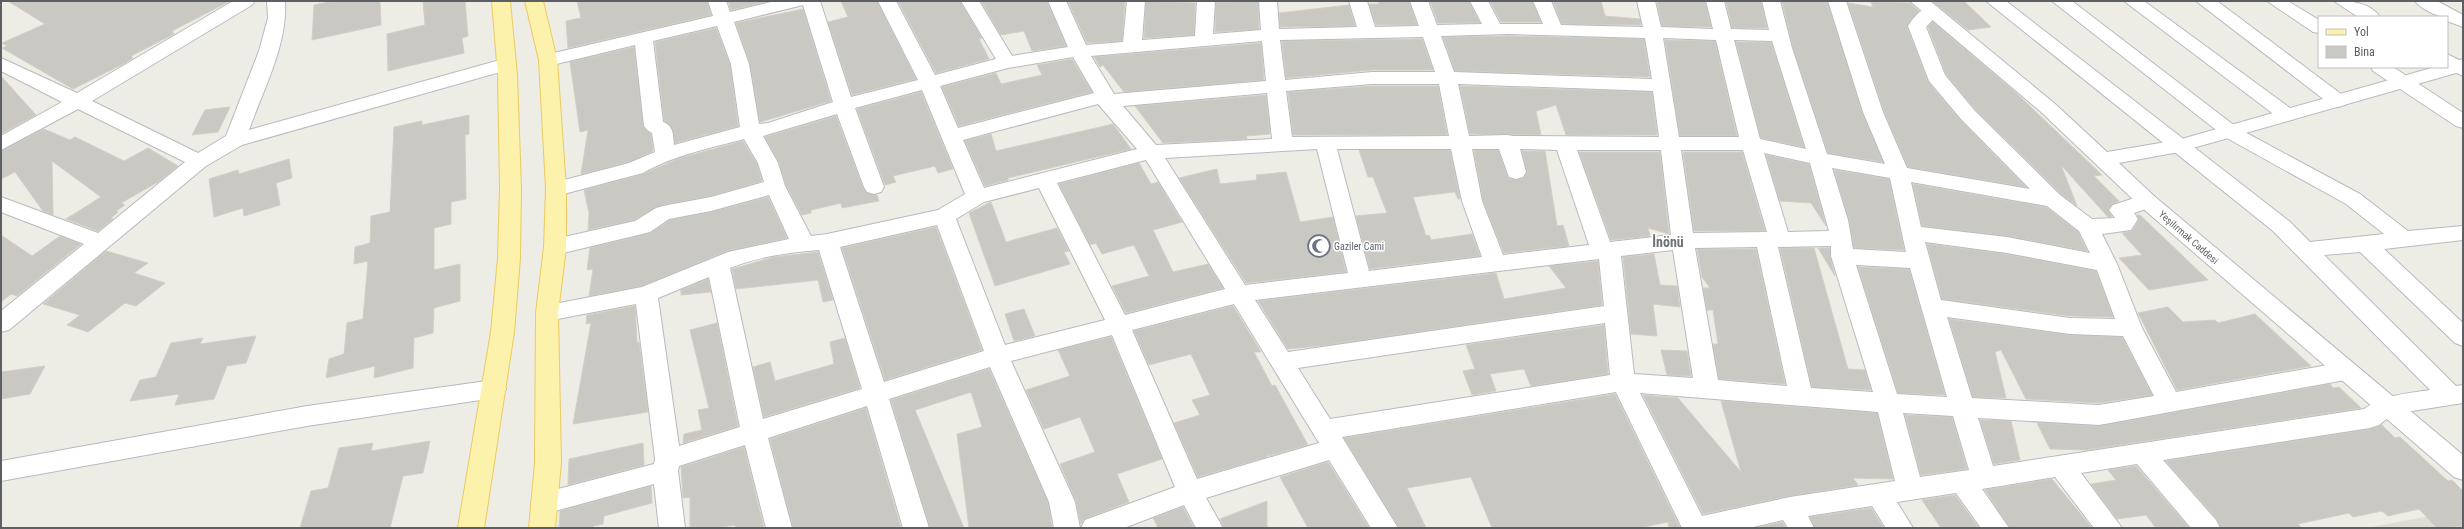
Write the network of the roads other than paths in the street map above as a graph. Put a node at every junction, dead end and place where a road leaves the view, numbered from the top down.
1 (246, 1) edge
2 (276, 1) edge
3 (501, 1) edge
4 (534, 1) edge
5 (717, 1) edge
6 (798, 1) edge
7 (811, 1) edge
8 (887, 1) edge
9 (970, 1) edge
10 (1056, 1) edge
11 (1136, 1) edge
12 (1206, 1) edge
13 (1268, 1) edge
14 (1358, 1) edge
15 (1419, 1) edge
16 (1479, 1) edge
17 (1542, 1) edge
18 (1646, 1) edge
19 (1715, 1) edge
20 (1770, 1) edge
21 (1837, 1) edge
22 (1995, 1) edge
23 (2061, 1) edge
24 (2133, 1) edge
25 (2205, 1) edge
26 (2276, 1) edge
27 (2343, 1) edge
28 (2424, 1) edge
29 (1925, 6) edge
30 (2369, 16) edge
31 (724, 19) junction
32 (2463, 22) edge
33 (2318, 27) edge
34 (1494, 29) junction
35 (1554, 30) junction
36 (1429, 31) junction
37 (1653, 31) junction
38 (1368, 32) junction
39 (1723, 34) junction
40 (1270, 35) junction
41 (1779, 36) junction
42 (643, 38) junction
43 (1204, 40) junction
44 (1132, 45) junction
45 (1079, 51) junction
46 (548, 60) junction
47 (1007, 62) junction
48 (1, 64) edge
49 (507, 64) junction
50 (2458, 66) edge
51 (2382, 68) edge
52 (1447, 78) junction
53 (2404, 82) junction
54 (929, 83) junction
55 (1662, 85) junction
56 (1276, 86) junction
57 (78, 101) junction
58 (1108, 101) junction
59 (2338, 101) junction
60 (844, 105) junction
61 (2287, 115) junction
62 (2463, 122) edge
63 (750, 131) junction
64 (2232, 133) junction
65 (952, 136) junction
66 (235, 140) junction
67 (1460, 141) junction
68 (1507, 141) junction
69 (1325, 142) junction
70 (1564, 142) junction
71 (1672, 143) junction
72 (1, 144) edge
73 (1283, 144) junction
74 (1750, 144) junction
75 (2180, 146) junction
76 (1150, 152) junction
77 (665, 155) junction
78 (1820, 159) junction
79 (2102, 159) junction
80 (199, 161) junction
81 (1516, 172) dead end
82 (1899, 172) junction
83 (1045, 180) junction
84 (775, 186) junction
85 (874, 187) dead end
86 (556, 190) junction
87 (977, 197) junction
88 (2053, 200) junction
89 (2147, 201) junction
90 (1, 204) edge
91 (944, 216) junction
92 (2088, 227) junction
93 (1912, 233) junction
94 (2463, 234) edge
95 (1773, 239) junction
96 (2403, 239) junction
97 (1682, 241) junction
98 (100, 242) junction
99 (827, 242) junction
100 (2364, 243) junction
101 (800, 244) junction
102 (554, 247) junction
103 (1841, 247) junction
104 (2304, 250) junction
105 (1606, 251) junction
106 (1920, 261) junction
107 (1495, 264) junction
108 (2106, 264) junction
109 (718, 265) junction
110 (1360, 278) junction
111 (646, 294) junction
112 (1239, 294) junction
113 (1932, 307) junction
114 (547, 313) junction
115 (1616, 313) junction
116 (3, 319) edge
117 (1118, 323) junction
118 (2130, 328) junction
119 (2463, 336) edge
120 (997, 356) junction
121 (1281, 362) junction
122 (2345, 371) junction
123 (1624, 382) junction
124 (1707, 388) junction
125 (494, 389) junction
126 (874, 393) junction
127 (2457, 395) edge
128 (1801, 396) junction
129 (2169, 402) junction
130 (1888, 403) junction
131 (1964, 406) junction
132 (2387, 406) junction
133 (754, 433) junction
134 (1330, 439) junction
135 (2143, 454) junction
136 (666, 465) junction
137 (2061, 466) junction
138 (2463, 470) edge
139 (1, 471) edge
140 (1974, 481) junction
141 (1910, 489) junction
142 (1190, 492) junction
143 (1878, 494) junction
144 (544, 502) junction
145 (1796, 518) edge
146 (471, 528) edge
147 (542, 528) edge
148 (672, 528) edge
149 (779, 528) edge
150 (916, 528) edge
151 (1067, 528) edge
152 (1094, 528) edge
153 (1210, 528) edge
154 (1386, 528) edge
155 (1696, 528) edge
156 (1700, 528) edge
157 (1900, 528) edge
158 (1996, 528) edge
159 (2109, 528) edge
160 (2206, 528) edge

1 - 57 street
2 - 66 street
3 - 49 main road
4 - 46 main road
5 - 31 street
6 - 31 street
7 - 60 street
8 - 54 street
9 - 47 street
10 - 45 street
11 - 44 street
12 - 43 street
13 - 40 street
14 - 38 street
15 - 36 street
16 - 34 street
17 - 35 street
18 - 37 street
19 - 39 street
20 - 41 street
21 - 82 street
22 - 75 street
23 - 64 street
24 - 61 street
25 - 59 street
26 - 33 street
27 - 30 street
28 - 32 street
29 - 79 street, Yeşilırmak Caddesi
29 - 88 street
31 - 42 street
31 - 63 street
34 - 35 street
34 - 36 street
35 - 37 street
36 - 38 street
36 - 52 street
37 - 39 street
37 - 55 street
38 - 40 street
39 - 41 street
39 - 74 street
40 - 43 street
40 - 56 street
41 - 78 street
42 - 46 street
42 - 77 street
43 - 44 street
44 - 45 street
45 - 47 street
45 - 58 street
46 - 86 main road
47 - 54 street
48 - 57 street
49 - 66 street
49 - 125 main road
50 - 53 street
51 - 53 street
52 - 55 street
52 - 56 street
52 - 67 street
53 - 59 street
53 - 62 street
54 - 60 street
54 - 65 street
55 - 71 street
56 - 58 street
56 - 73 street
57 - 72 street
57 - 80 street
58 - 65 street
58 - 76 street
59 - 61 street
60 - 63 street
60 - 85 street
61 - 64 street
63 - 77 street
63 - 84 street
64 - 75 street
64 - 96 street
65 - 87 street
66 - 80 street
67 - 68 street
67 - 69 street
67 - 107 street
68 - 70 street
68 - 81 street
69 - 73 street
69 - 110 street
70 - 71 street
70 - 105 street
71 - 74 street
71 - 97 street
73 - 76 street
74 - 78 street
74 - 95 street
75 - 79 street
75 - 104 street
76 - 83 street
76 - 112 street
77 - 86 street
78 - 82 street
78 - 103 street
79 - 89 street, Yeşilırmak Caddesi
80 - 98 street
82 - 88 street
82 - 93 street
83 - 87 street
83 - 117 street
84 - 101 street
84 - 102 street
86 - 102 main road
87 - 91 street
88 - 92 street
89 - 92 street
89 - 122 street, Yeşilırmak Caddesi
90 - 98 street
91 - 99 street
91 - 120 street
92 - 108 street
93 - 106 street
93 - 108 street
94 - 96 street
95 - 97 street
95 - 103 street
95 - 128 street
96 - 100 street
97 - 105 street
97 - 124 street
98 - 116 street
99 - 101 street
99 - 126 street
100 - 104 street
100 - 119 street
101 - 109 street
102 - 114 main road
103 - 106 street
103 - 130 street
104 - 127 street
105 - 107 street
105 - 115 street
106 - 113 street
107 - 110 street
108 - 118 street
109 - 111 street
109 - 133 street
110 - 112 street
111 - 114 street
111 - 136 street
112 - 117 street
112 - 121 street
113 - 118 street
113 - 131 street
114 - 144 main road
115 - 121 street
115 - 123 street
117 - 120 street
117 - 142 street
118 - 129 street
120 - 126 street
120 - 151 street
121 - 134 street
122 - 129 street
122 - 132 street, Yeşilırmak Caddesi
123 - 124 street
123 - 134 street
123 - 155 street
124 - 128 street
125 - 139 street
125 - 146 main road
126 - 133 street
126 - 150 street
127 - 132 street
128 - 130 street
129 - 131 street
130 - 131 street
130 - 141 street
131 - 140 street
132 - 135 street
132 - 138 street, Yeşilırmak Caddesi
133 - 136 street
133 - 149 street
134 - 142 street
134 - 154 street
135 - 137 street
135 - 160 street
136 - 144 street
136 - 148 street
137 - 140 street
137 - 159 street
140 - 141 street
140 - 158 street
141 - 143 street
142 - 152 street
142 - 153 street
143 - 145 street
143 - 157 street
144 - 147 main road
145 - 156 street

